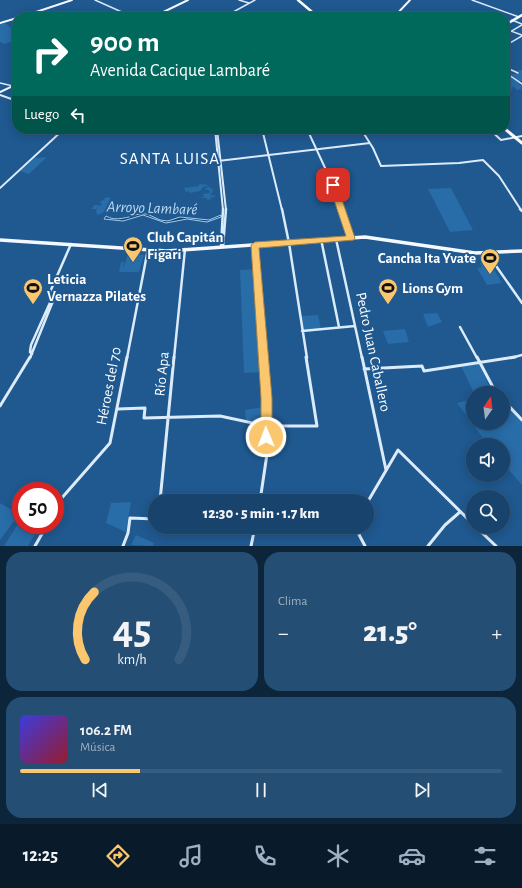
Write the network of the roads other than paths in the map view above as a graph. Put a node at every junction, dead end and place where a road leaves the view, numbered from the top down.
1 (71, 0) edge
2 (95, 0) edge
3 (187, 0) edge
4 (239, 0) edge
5 (255, 0) edge
6 (297, 0) edge
7 (411, 0) edge
8 (472, 0) edge
9 (250, 3) junction
10 (34, 12) edge
11 (122, 12) edge
12 (163, 12) edge
13 (233, 12) edge
14 (311, 12) edge
15 (400, 12) edge
16 (508, 12) edge
17 (510, 13) edge
18 (520, 16) edge
19 (12, 19) edge
20 (512, 20) joint
21 (0, 23) edge
22 (522, 24) edge
23 (512, 31) joint
24 (522, 36) edge
25 (510, 43) edge
26 (510, 69) edge
27 (510, 75) edge
28 (510, 76) edge
29 (0, 83) edge
30 (522, 84) edge
31 (12, 85) edge
32 (12, 87) edge
33 (0, 94) edge
34 (12, 99) edge
35 (510, 132) edge
36 (59, 134) edge
37 (216, 134) edge
38 (263, 134) edge
39 (309, 134) edge
40 (364, 134) edge
41 (494, 134) edge
42 (522, 136) edge
43 (516, 137) junction
44 (522, 142) edge
45 (370, 143) junction
46 (317, 150) junction
47 (268, 156) junction
48 (219, 161) junction
49 (1, 188) edge
50 (522, 211) edge
51 (351, 238) junction
52 (336, 239) junction
53 (0, 240) edge
54 (321, 240) junction
55 (288, 242) junction
56 (71, 244) junction
57 (255, 244) junction
58 (222, 247) junction
59 (148, 249) junction
60 (185, 249) junction
61 (522, 250) edge
62 (488, 253) junction
63 (50, 293) junction
64 (522, 303) edge
65 (355, 326) junction
66 (339, 327) junction
67 (460, 327) dead end
68 (302, 331) junction
69 (32, 354) junction
70 (522, 355) edge
71 (479, 362) junction
72 (364, 369) junction
73 (491, 386) edge
74 (0, 406) edge
75 (510, 407) edge
76 (118, 409) junction
77 (169, 417) junction
78 (522, 420) edge
79 (266, 426) junction
80 (386, 470) junction
81 (161, 494) edge
82 (261, 494) edge
83 (372, 494) edge
84 (64, 496) edge
85 (460, 512) junction
86 (148, 518) edge
87 (466, 518) edge
88 (41, 534) edge
89 (254, 534) edge
90 (359, 534) edge
91 (483, 534) edge
92 (35, 546) edge
93 (123, 546) edge
94 (252, 546) edge
95 (365, 546) edge
96 (428, 546) edge
97 (496, 546) edge

1 - 10 main road
2 - 11 street
3 - 12 main road
4 - 9 street
5 - 9 street
6 - 14 highway
7 - 15 main road
8 - 16 street
9 - 13 street
17 - 18 street
18 - 20 highway
19 - 21 main road
20 - 22 street
22 - 23 street
23 - 24 street
24 - 25 street
26 - 27 street
28 - 30 street
29 - 31 street
32 - 33 main road
33 - 34 street
35 - 43 highway
36 - 49 street
37 - 48 street
38 - 47 street
39 - 46 street
40 - 45 street
41 - 43 street
42 - 43 street
43 - 44 highway
45 - 46 street
45 - 50 street
46 - 47 street
46 - 51 street
47 - 48 street
47 - 55 street
48 - 58 street
51 - 52 main road
51 - 62 main road
52 - 54 main road
52 - 65 street, Pedro Juan Caballero
53 - 56 main road
54 - 55 main road
54 - 66 street
55 - 57 main road
55 - 68 street
56 - 59 main road
56 - 63 street
57 - 58 main road
57 - 79 street
58 - 60 main road
59 - 60 main road
59 - 76 street, Héroes del 70
60 - 77 street, Río Apa
61 - 62 main road
62 - 64 street
63 - 69 street
63 - 69 street
65 - 66 street
65 - 72 street, Pedro Juan Caballero
66 - 68 street
67 - 71 street
68 - 79 street
69 - 74 street
70 - 71 street
71 - 72 street
71 - 73 street
72 - 80 street, Pedro Juan Caballero
75 - 78 street
76 - 77 street
76 - 84 street, Héroes del 70
77 - 79 street
77 - 81 street, Río Apa
79 - 82 street
80 - 83 street
80 - 85 street
85 - 87 street
85 - 96 street
86 - 93 street
88 - 92 street
89 - 94 street
90 - 95 street
91 - 97 street

